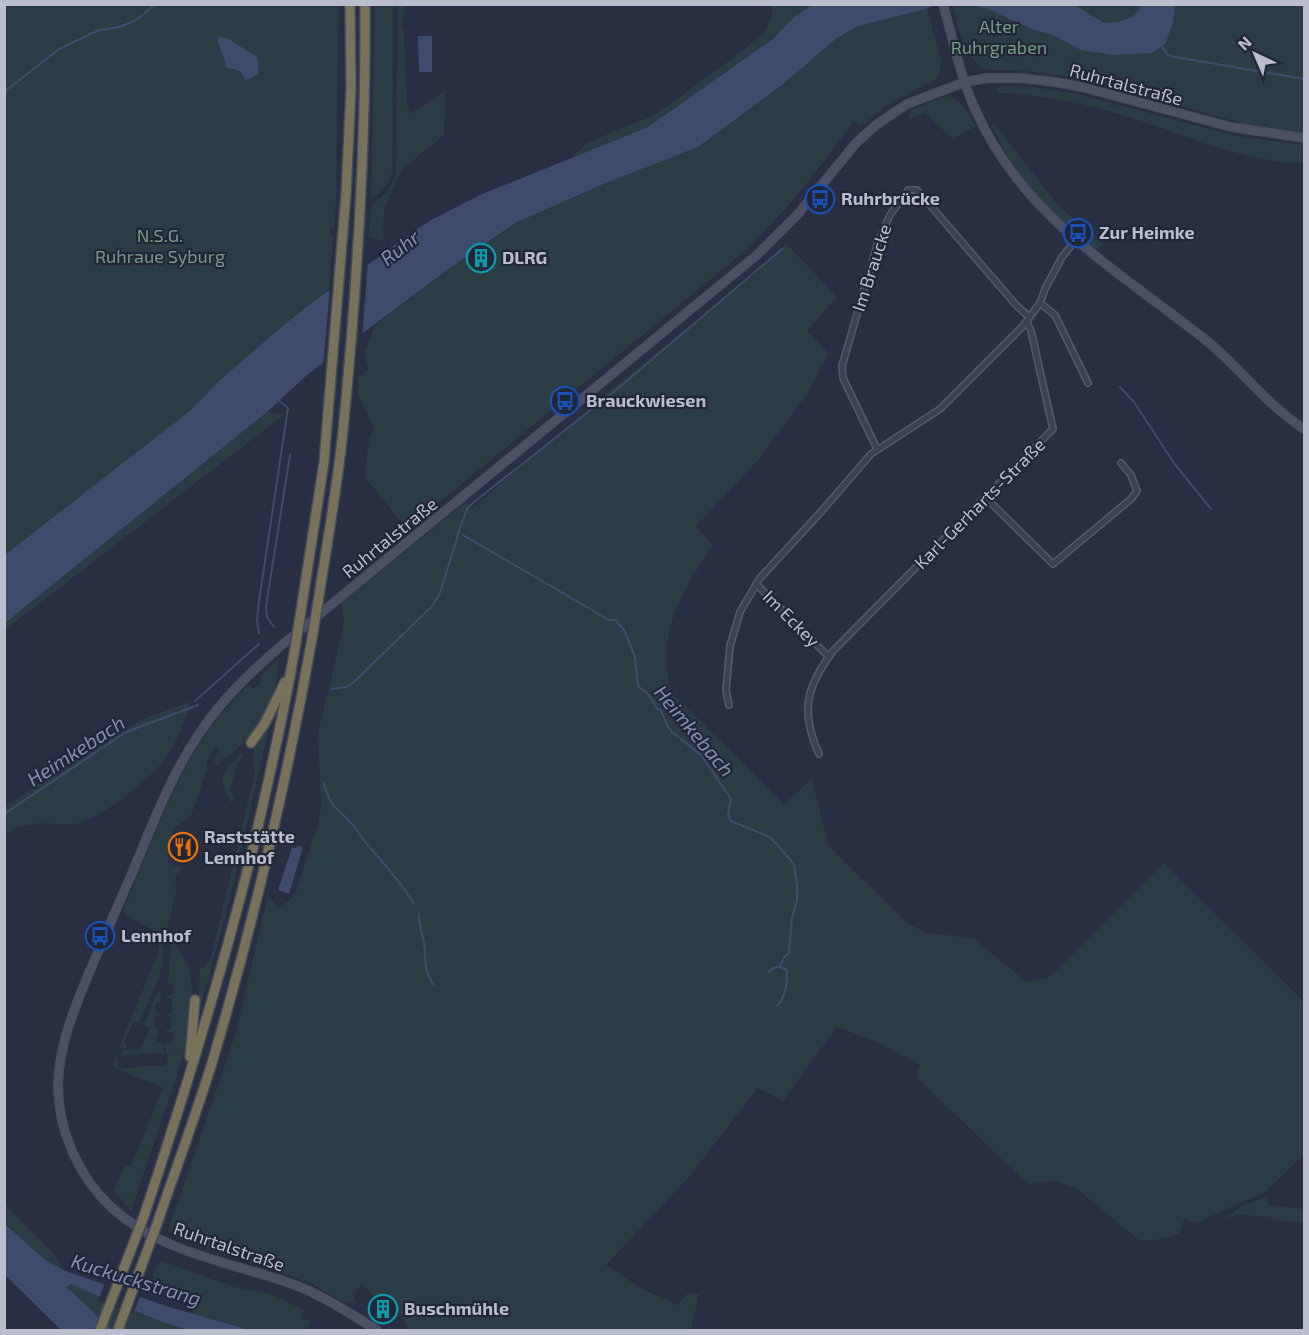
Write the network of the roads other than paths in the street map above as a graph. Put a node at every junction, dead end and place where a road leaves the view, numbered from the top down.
1 (350, 4) edge
2 (365, 4) edge
3 (944, 8) edge
4 (965, 82) junction
5 (1305, 138) edge
6 (1075, 241) junction
7 (1040, 303) junction
8 (1028, 319) junction
9 (1088, 383) dead end
10 (1305, 429) edge
11 (878, 448) junction
12 (1121, 463) dead end
13 (986, 498) junction
14 (756, 584) junction
15 (829, 657) junction
16 (291, 669) junction
17 (729, 705) dead end
18 (251, 743) dead end
19 (819, 754) dead end
20 (195, 1000) dead end
21 (181, 1107) junction
22 (100, 1330) edge
23 (118, 1330) edge
24 (377, 1330) edge

1 - 16 highway, bridge
2 - 23 highway, bridge
3 - 4 main road
4 - 5 main road, Ruhrtalstraße
4 - 6 main road
4 - 24 main road, Ruhrtalstraße
6 - 7 street
6 - 10 main road
7 - 8 street
7 - 9 street
8 - 11 street
8 - 11 street, Im Braucke
8 - 13 street, Karl-Gerharts-Straße
11 - 14 street
12 - 13 street
13 - 15 street, Karl-Gerharts-Straße
14 - 15 street, Im Eckey
14 - 17 street
15 - 19 street, Im Eckey
16 - 18 highway
16 - 21 highway
20 - 21 highway
21 - 22 highway, bridge

